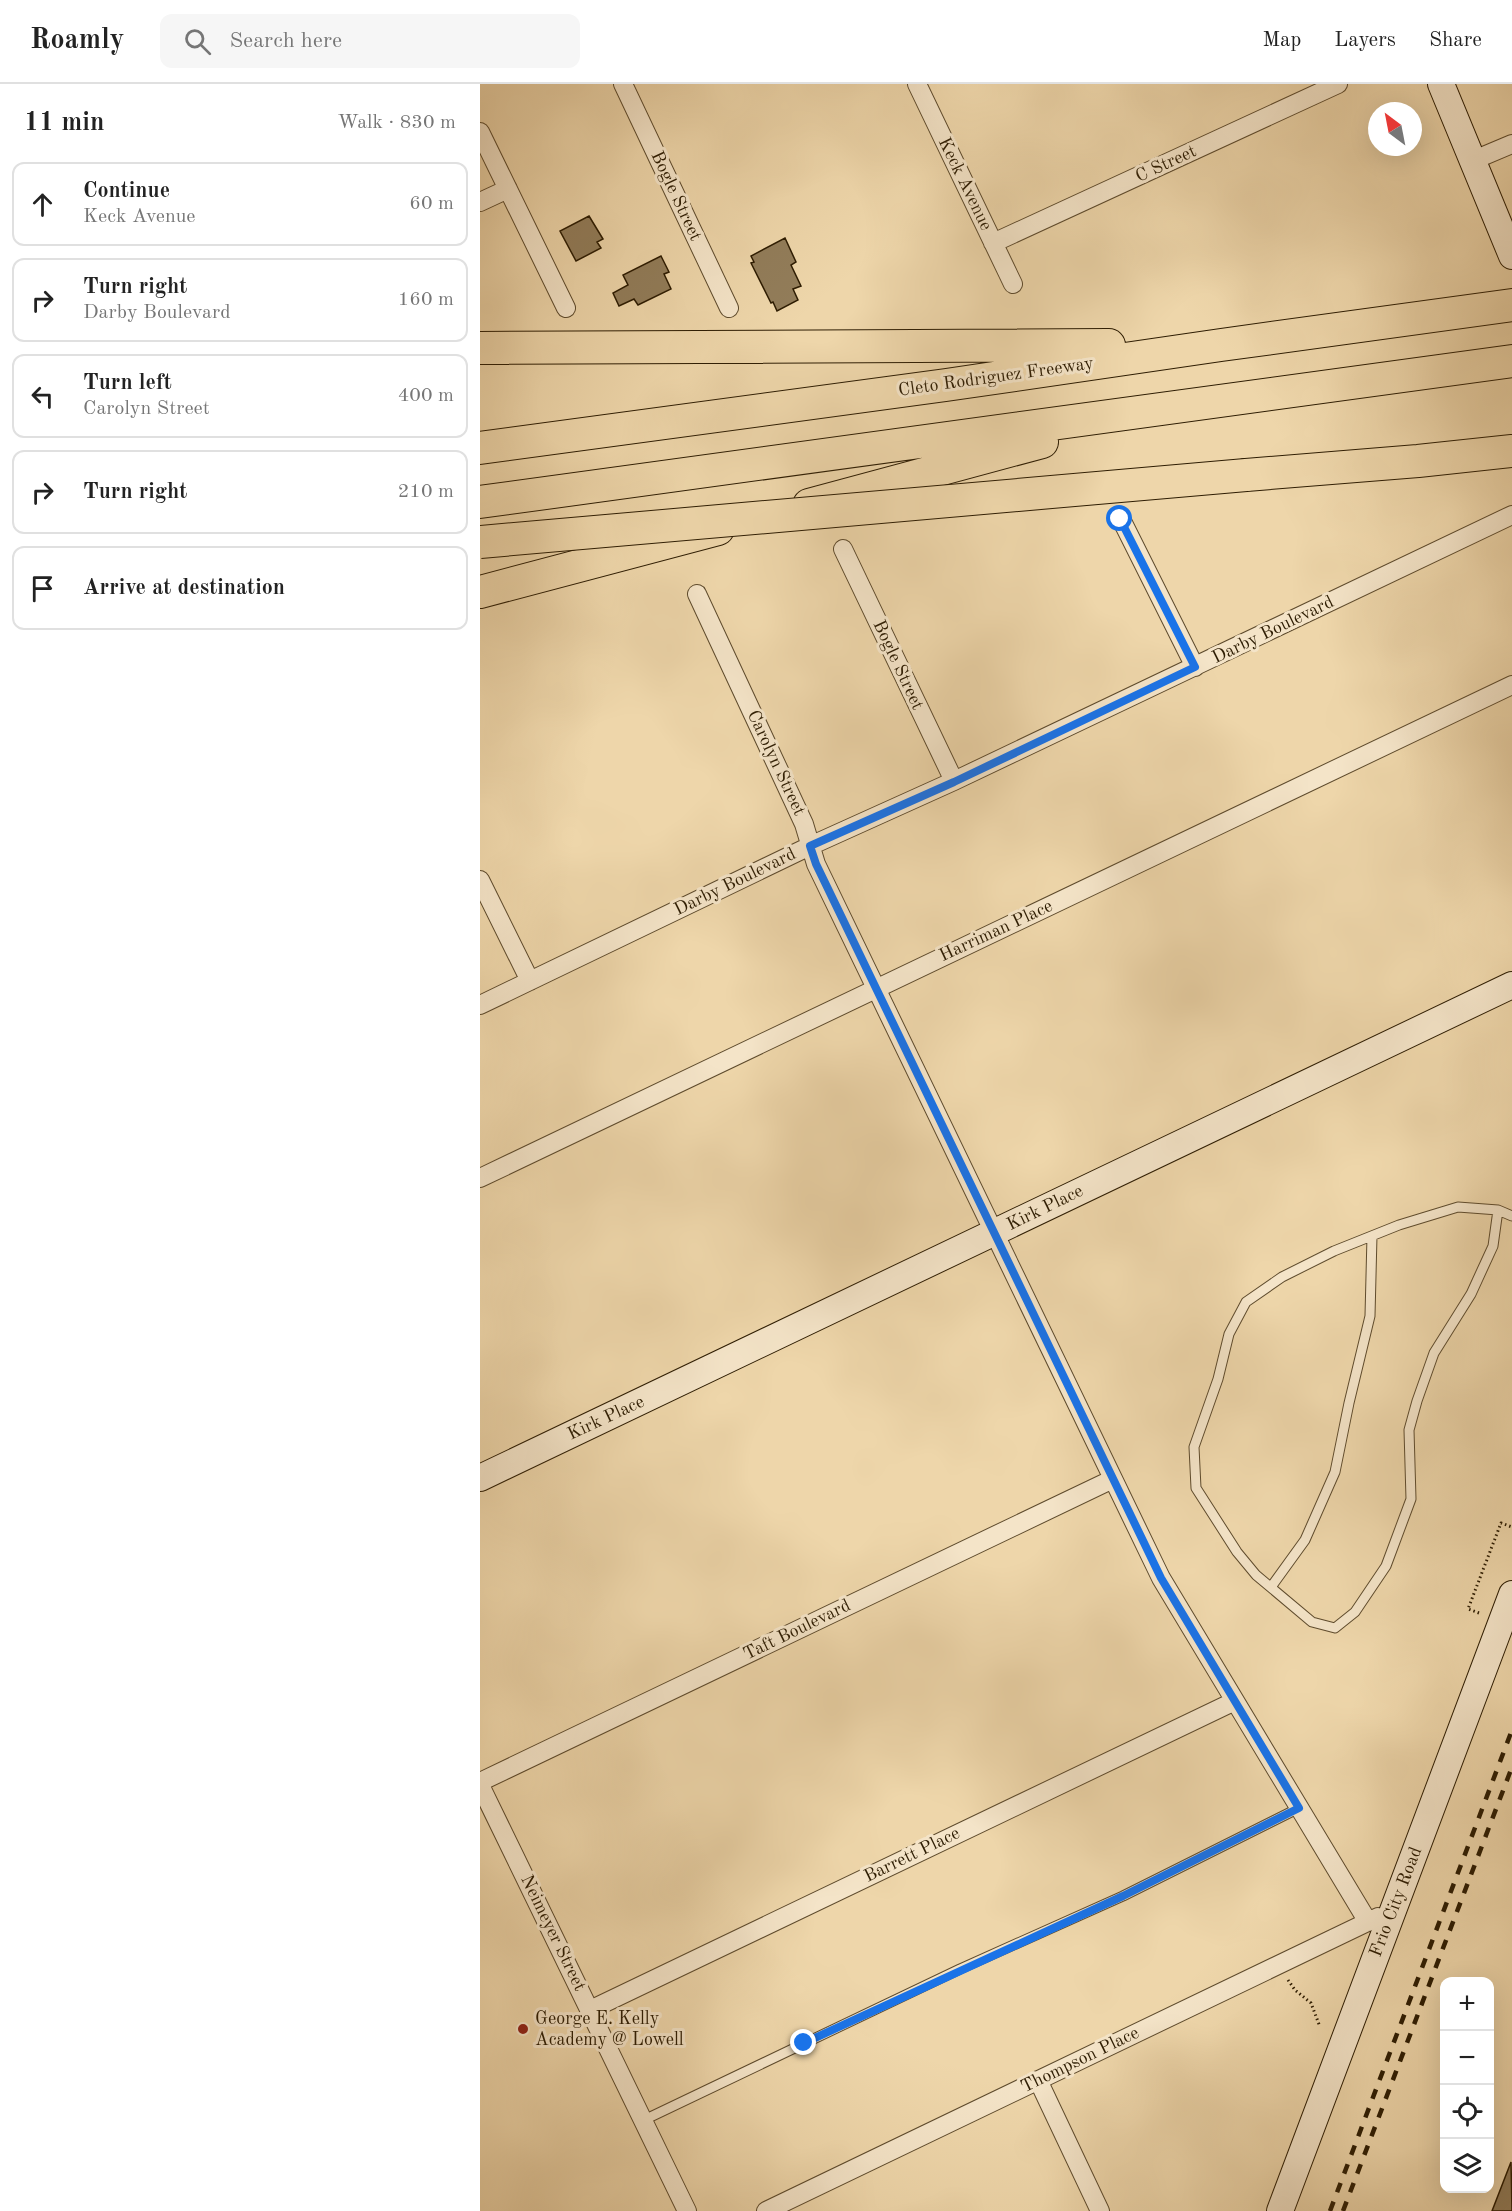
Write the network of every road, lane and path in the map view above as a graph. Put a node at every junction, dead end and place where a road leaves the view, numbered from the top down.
1 (622, 84) edge
2 (917, 84) edge
3 (1338, 84) edge
4 (1442, 84) edge
5 (480, 132) edge
6 (1512, 144) edge
7 (1474, 160) junction
8 (507, 189) junction
9 (480, 202) edge
10 (993, 243) junction
11 (1512, 256) edge
12 (1013, 284) dead end
13 (1512, 305) edge
14 (566, 308) dead end
15 (729, 308) dead end
16 (1221, 345) junction
17 (480, 348) edge
18 (1498, 363) edge
19 (1164, 409) junction
20 (480, 448) edge
21 (1512, 451) edge
22 (480, 502) edge
23 (1512, 515) edge
24 (1120, 519) dead end
25 (480, 542) edge
26 (843, 549) dead end
27 (480, 592) edge
28 (697, 594) dead end
29 (1195, 667) junction
30 (1512, 685) edge
31 (954, 782) junction
32 (810, 846) junction
33 (480, 880) edge
34 (530, 981) junction
35 (1512, 985) edge
36 (876, 988) junction
37 (480, 1005) edge
38 (480, 1178) edge
39 (1498, 1210) junction
40 (1512, 1216) edge
41 (994, 1233) junction
42 (1372, 1236) junction
43 (480, 1478) edge
44 (1113, 1479) junction
45 (1512, 1527) edge
46 (1271, 1587) junction
47 (1512, 1594) edge
48 (1479, 1613) dead end
49 (1234, 1701) junction
50 (480, 1784) edge
51 (1299, 1808) junction
52 (1394, 1910) junction
53 (1368, 1922) junction
54 (1287, 1978) dead end
55 (590, 2010) junction
56 (1320, 2027) dead end
57 (1038, 2080) junction
58 (644, 2120) junction
59 (687, 2211) edge
60 (766, 2211) edge
61 (1100, 2211) edge
62 (1280, 2211) edge

1 - 15 street, Bogle Street
2 - 10 street, Keck Avenue
3 - 10 street, C Street
4 - 7 street
5 - 8 street
6 - 7 street
7 - 11 street
8 - 9 street
8 - 14 street
10 - 12 street, Keck Avenue
13 - 16 highway, Cleto Rodriguez Freeway
16 - 17 highway
16 - 20 highway, Cleto Rodriguez Freeway
18 - 19 highway
19 - 22 highway
19 - 27 highway
21 - 25 highway, bridge
23 - 29 street, Darby Boulevard
24 - 29 street
26 - 31 street, Bogle Street
28 - 32 street, Carolyn Street
29 - 31 street, Darby Boulevard
30 - 36 street, Harriman Place
31 - 32 street, Darby Boulevard
32 - 34 street, Darby Boulevard
32 - 36 street, Carolyn Street
33 - 34 street
34 - 37 street, Darby Boulevard
35 - 41 street, Kirk Place
36 - 38 street, Harriman Place
36 - 41 street, Carolyn Street
39 - 40 lane
39 - 42 lane
39 - 46 lane
41 - 43 street, Kirk Place
41 - 44 street, Carolyn Street
42 - 46 lane
42 - 46 lane
44 - 49 street, Carolyn Street
44 - 50 street, Taft Boulevard
45 - 48 path
47 - 52 street, Frio City Road
49 - 51 street, Carolyn Street
49 - 55 street, Barrett Place
50 - 55 street, Neimeyer Street
51 - 53 street, Carolyn Street
51 - 58 lane
52 - 53 street, Thompson Place
52 - 62 street, Frio City Road
53 - 57 street, Thompson Place
54 - 56 path
55 - 58 street, Neimeyer Street
57 - 60 street, Thompson Place
57 - 61 street
58 - 59 street, Neimeyer Street

